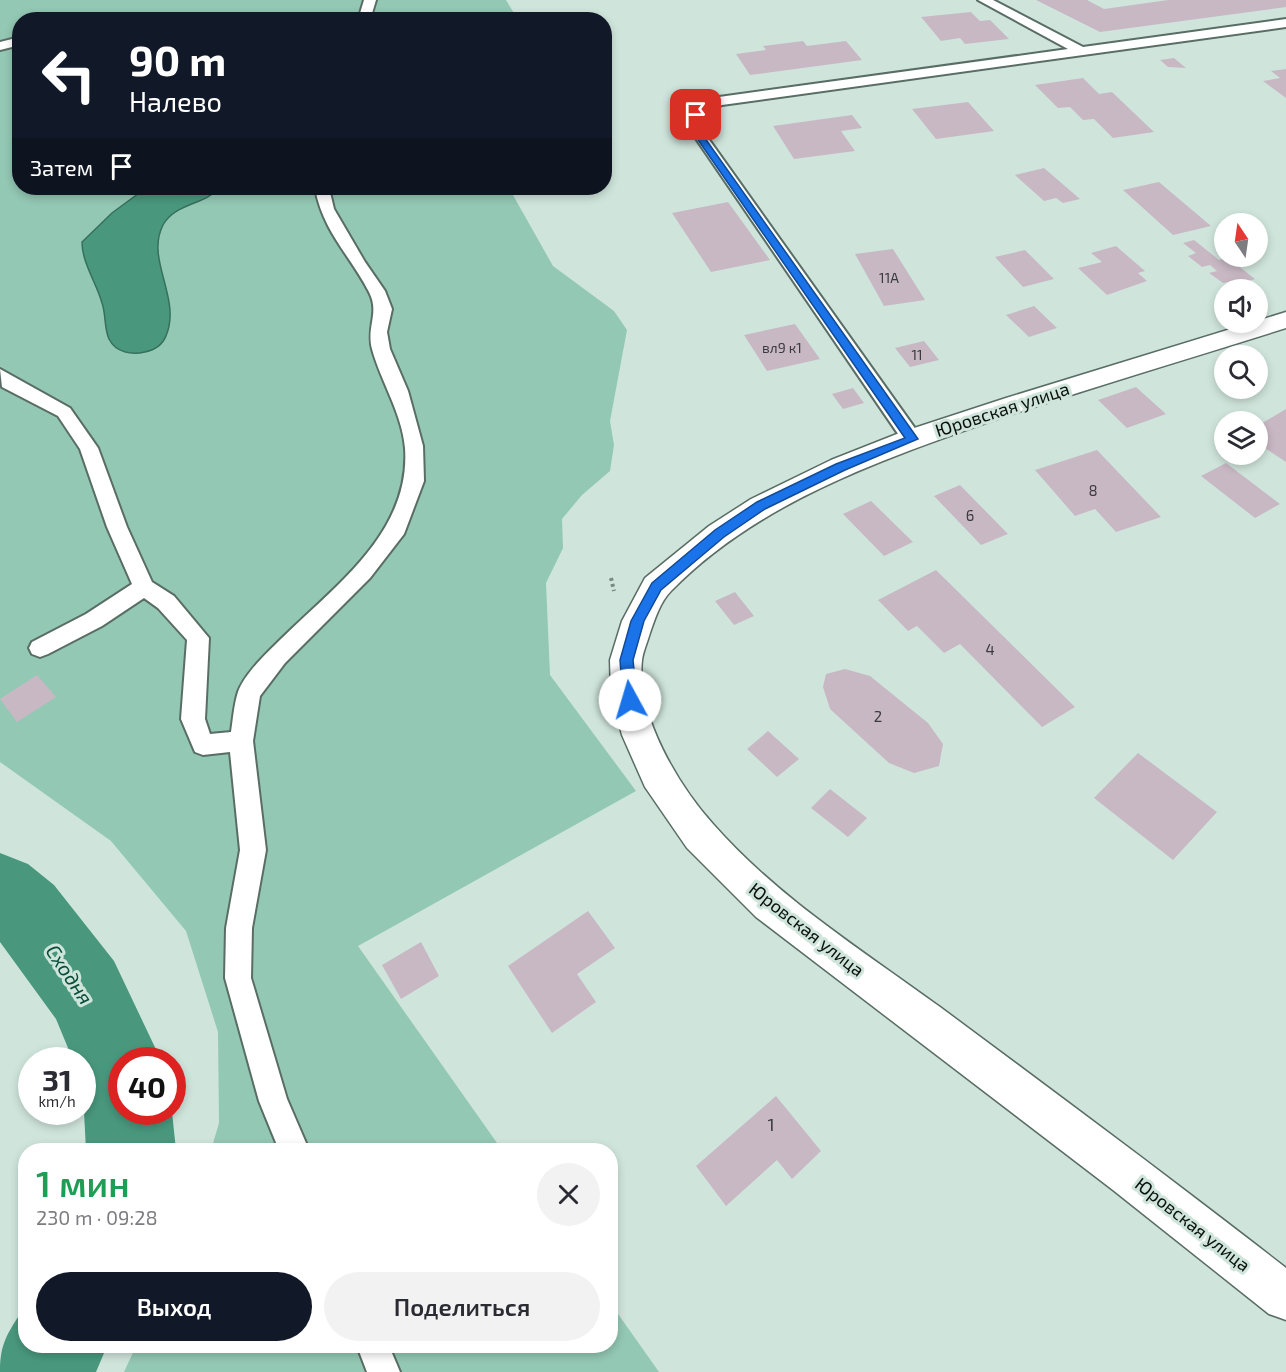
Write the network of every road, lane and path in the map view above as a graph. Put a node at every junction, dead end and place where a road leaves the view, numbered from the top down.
1 (984, 0) edge
2 (1286, 23) edge
3 (1081, 51) junction
4 (323, 195) edge
5 (1286, 320) edge
6 (0, 375) edge
7 (912, 439) junction
8 (144, 588) junction
9 (39, 648) dead end
10 (240, 741) junction
11 (291, 1143) edge
12 (1286, 1297) edge
13 (376, 1353) edge
14 (384, 1372) edge

1 - 3 lane
2 - 3 lane
3 - 7 lane
4 - 10 lane
5 - 7 street, Юровская улица
6 - 8 lane
7 - 12 street, Юровская улица
8 - 9 lane
8 - 10 lane
10 - 11 lane
13 - 14 lane

